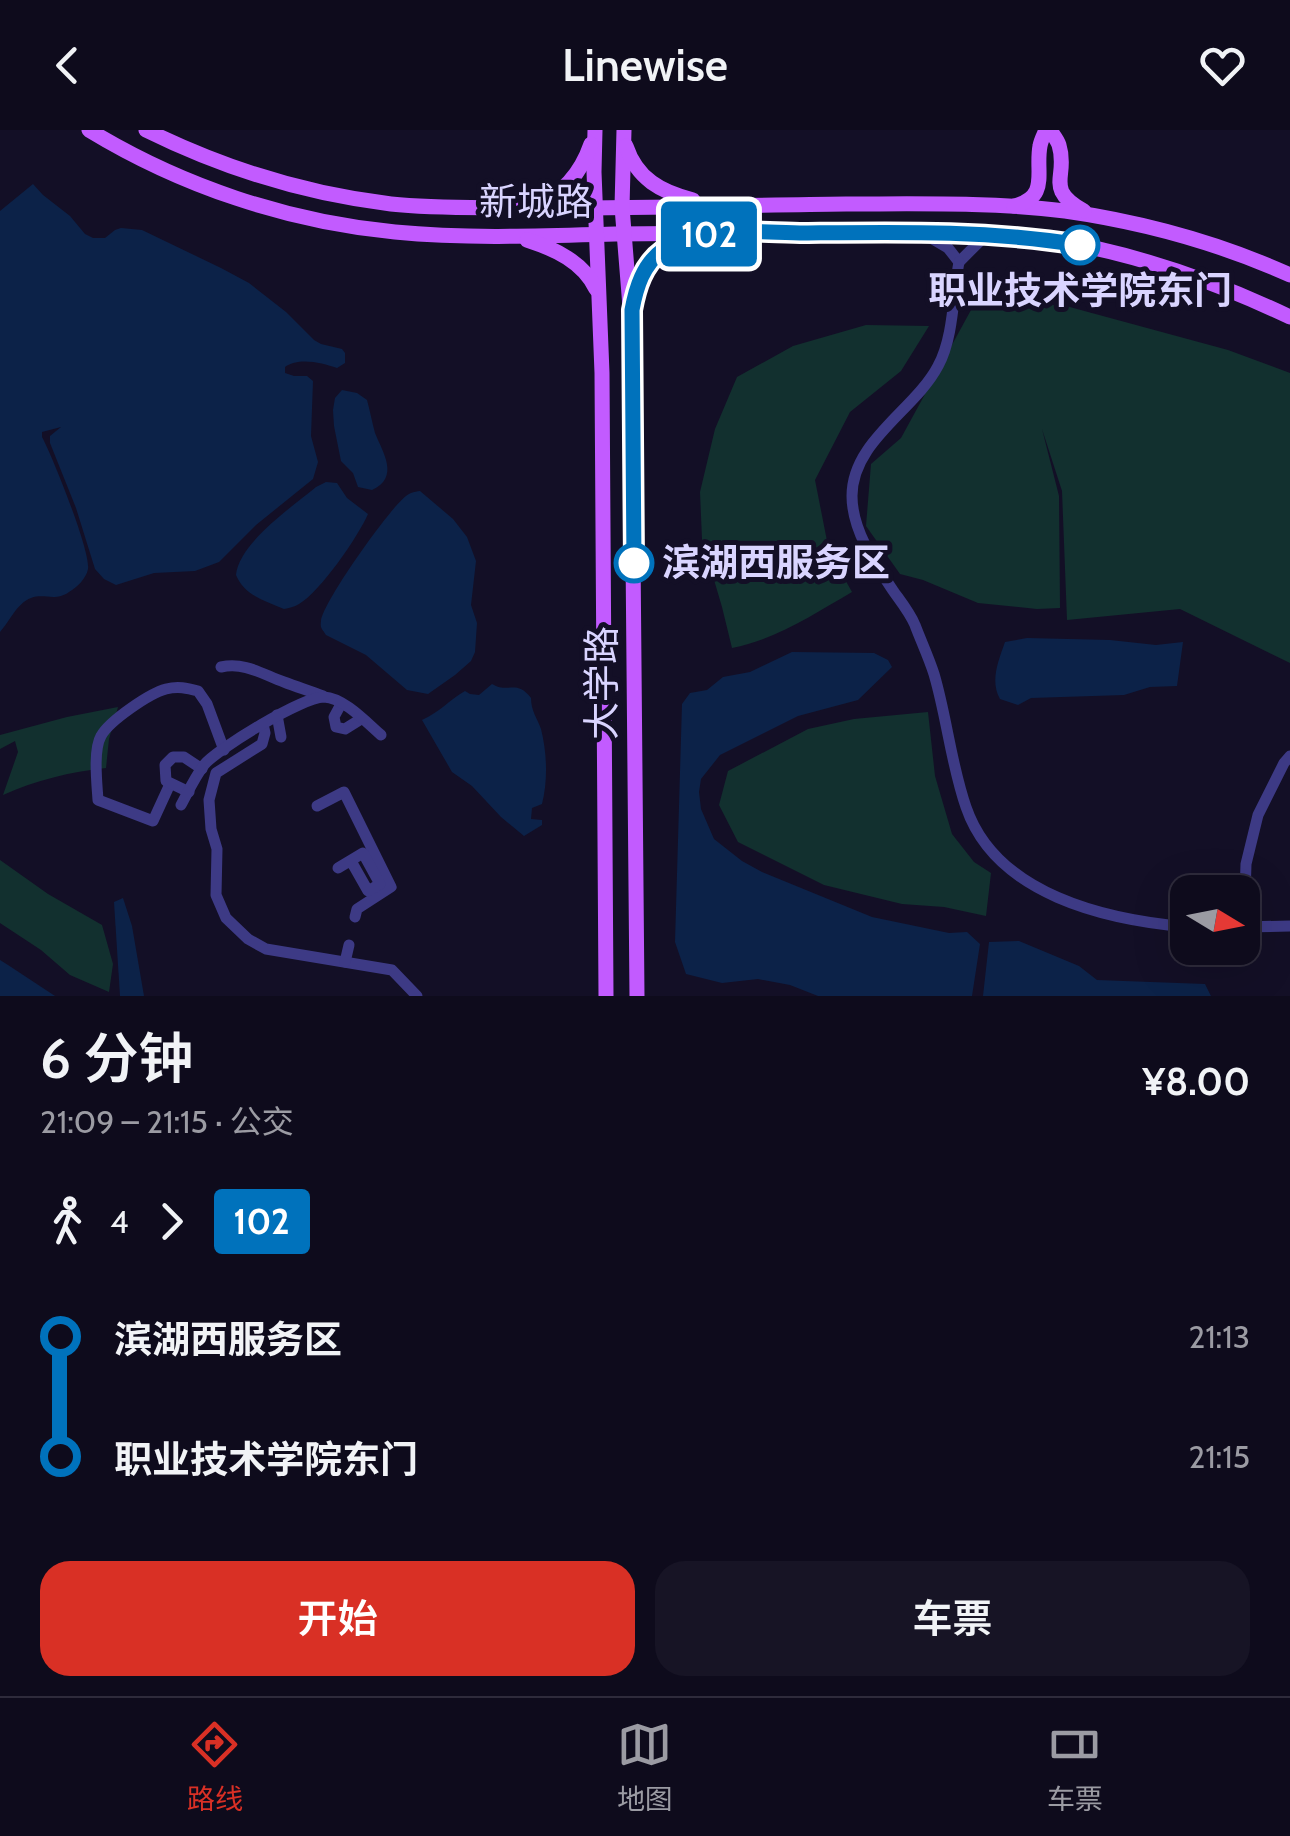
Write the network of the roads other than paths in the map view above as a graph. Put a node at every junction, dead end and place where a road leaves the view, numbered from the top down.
1 (89, 130) edge
2 (146, 130) edge
3 (595, 130) edge
4 (1048, 130) edge
5 (624, 134) edge
6 (722, 206) junction
7 (622, 207) junction
8 (1010, 207) junction
9 (528, 208) junction
10 (595, 208) junction
11 (1102, 218) junction
12 (1131, 224) junction
13 (917, 232) junction
14 (624, 234) junction
15 (713, 234) junction
16 (509, 235) junction
17 (596, 235) junction
18 (997, 235) junction
19 (1124, 255) junction
20 (959, 262) junction
21 (1290, 275) edge
22 (600, 303) junction
23 (1290, 317) edge
24 (632, 324) junction
25 (221, 667) dead end
26 (327, 697) junction
27 (341, 704) junction
28 (277, 715) junction
29 (361, 718) junction
30 (263, 724) junction
31 (381, 734) dead end
32 (281, 737) dead end
33 (224, 750) junction
34 (1290, 756) edge
35 (202, 769) junction
36 (170, 784) junction
37 (188, 792) junction
38 (181, 805) dead end
39 (316, 806) dead end
40 (604, 825) junction
41 (636, 825) junction
42 (338, 868) dead end
43 (1245, 875) edge
44 (374, 895) junction
45 (356, 917) dead end
46 (1170, 926) edge
47 (1290, 926) edge
48 (1260, 927) edge
49 (349, 945) dead end
50 (351, 968) junction
51 (417, 996) edge
52 (606, 996) edge
53 (637, 996) edge

1 - 16 main road, 新城路
2 - 9 main road, 新城路
3 - 9 main road
3 - 10 main road, 大学路
4 - 8 main road
4 - 11 main road
5 - 6 main road
5 - 7 main road, 大学路
6 - 7 main road, 新城路
6 - 8 main road, 新城路
7 - 10 main road, 新城路
7 - 14 main road, 大学路
8 - 11 main road, 新城路
9 - 10 main road, 新城路
10 - 17 main road, 大学路
11 - 12 main road, 新城路
12 - 19 main road
12 - 21 main road, 新城路
13 - 15 main road, 新城路
13 - 18 main road, 新城路
13 - 20 street
14 - 15 main road, 新城路
14 - 17 main road, 新城路
14 - 24 main road, 大学路
15 - 24 main road
16 - 17 main road, 新城路
16 - 22 main road
17 - 22 main road, 大学路
18 - 19 main road, 新城路
18 - 20 street
19 - 23 main road, 新城路
20 - 46 street
22 - 40 main road, 大学路
24 - 41 main road, 大学路
25 - 26 street
26 - 27 street
26 - 28 street
27 - 29 street
27 - 29 street
28 - 30 street
28 - 32 street
29 - 31 street
30 - 33 street
30 - 50 street
33 - 35 street
33 - 36 street
34 - 43 street
35 - 36 street
35 - 37 street
36 - 37 street
37 - 38 street
39 - 44 street
40 - 41 main road
40 - 52 main road, 大学路
41 - 53 main road, 大学路
42 - 44 street
44 - 45 street
47 - 48 street
49 - 50 street
50 - 51 street

